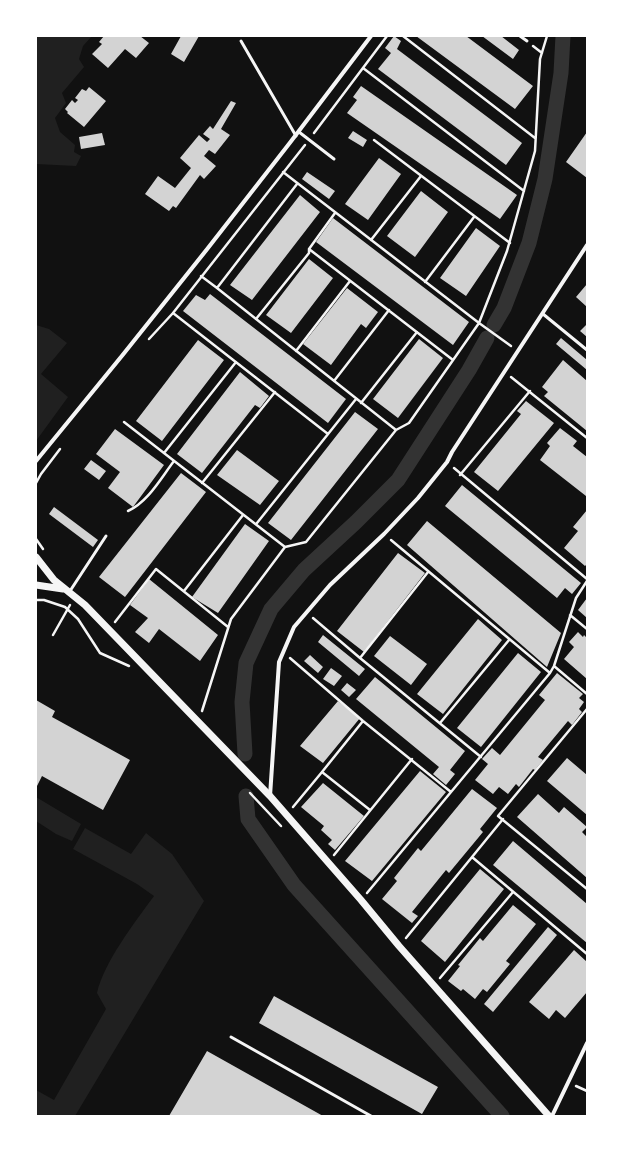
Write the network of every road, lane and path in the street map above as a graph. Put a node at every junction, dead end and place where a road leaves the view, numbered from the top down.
1 (371, 36) edge
2 (386, 36) edge
3 (403, 36) edge
4 (520, 36) edge
5 (547, 36) edge
6 (242, 41) dead end
7 (527, 42) dead end
8 (363, 68) junction
9 (299, 132) junction
10 (296, 136) junction
11 (536, 139) junction
12 (309, 140) junction
13 (374, 140) dead end
14 (334, 158) dead end
15 (283, 172) junction
16 (421, 176) junction
17 (297, 184) junction
18 (524, 191) junction
19 (335, 213) junction
20 (474, 217) junction
21 (371, 240) junction
22 (510, 243) junction
23 (587, 245) edge
24 (309, 249) junction
25 (201, 276) junction
26 (350, 281) junction
27 (425, 282) junction
28 (217, 288) junction
29 (389, 310) junction
30 (543, 314) junction
31 (256, 319) junction
32 (479, 323) junction
33 (417, 332) junction
34 (587, 350) edge
35 (296, 351) junction
36 (518, 351) junction
37 (453, 360) junction
38 (236, 362) junction
39 (504, 372) junction
40 (334, 381) junction
41 (530, 391) junction
42 (274, 392) junction
43 (356, 399) junction
44 (362, 403) junction
45 (124, 422) dead end
46 (396, 430) junction
47 (328, 434) junction
48 (587, 438) edge
49 (164, 453) junction
50 (36, 461) edge
51 (174, 461) junction
52 (447, 462) junction
53 (460, 475) junction
54 (202, 483) junction
55 (128, 511) dead end
56 (243, 514) junction
57 (257, 523) dead end
58 (384, 534) junction
59 (106, 536) dead end
60 (285, 547) junction
61 (36, 557) edge
62 (428, 572) junction
63 (587, 580) edge
64 (36, 585) edge
65 (184, 591) junction
66 (69, 593) junction
67 (36, 600) edge
68 (68, 610) junction
69 (307, 612) junction
70 (570, 615) junction
71 (228, 627) junction
72 (587, 629) edge
73 (109, 630) junction
74 (53, 635) dead end
75 (509, 640) junction
76 (283, 652) junction
77 (360, 658) junction
78 (554, 666) junction
79 (135, 669) dead end
80 (550, 673) junction
81 (587, 694) edge
82 (587, 709) edge
83 (363, 721) junction
84 (198, 722) junction
85 (440, 723) junction
86 (481, 757) junction
87 (412, 759) junction
88 (322, 772) junction
89 (451, 792) junction
90 (270, 796) junction
91 (370, 810) junction
92 (286, 815) junction
93 (503, 819) junction
94 (472, 857) junction
95 (327, 863) junction
96 (587, 889) edge
97 (513, 892) junction
98 (361, 900) junction
99 (398, 946) junction
100 (587, 954) edge
101 (434, 985) junction
102 (231, 1037) dead end
103 (587, 1043) edge
104 (372, 1116) edge
105 (550, 1116) edge

1 - 9 street
2 - 8 path
3 - 11 path
4 - 7 lane
5 - 11 path
6 - 10 lane
8 - 12 path
8 - 18 path
9 - 10 street
9 - 12 lane
10 - 50 street
11 - 18 path
12 - 14 lane
12 - 15 path
13 - 16 path
15 - 17 path
15 - 25 path
16 - 20 path
16 - 21 path
17 - 19 path
17 - 28 path
18 - 22 path
19 - 21 path
19 - 24 path
20 - 22 path
20 - 27 path
21 - 27 path
22 - 32 path
23 - 30 street
24 - 26 path
24 - 31 path
25 - 28 path
25 - 38 path
26 - 29 path
26 - 35 path
27 - 32 path
28 - 31 path
29 - 33 path
29 - 40 path
30 - 34 lane
30 - 36 street
31 - 35 path
32 - 36 path
32 - 37 path
33 - 37 path
33 - 44 path
35 - 40 path
36 - 39 street
37 - 46 path
38 - 42 path
38 - 49 path
39 - 41 path
39 - 52 street
40 - 43 path
41 - 48 path
41 - 53 path
42 - 47 path
42 - 54 path
43 - 44 path
43 - 47 path
44 - 46 path
45 - 49 path
46 - 60 path
47 - 57 path
49 - 51 path
51 - 54 path
51 - 55 path
52 - 53 path
52 - 58 street
53 - 63 path
54 - 56 path
56 - 60 path
56 - 65 path
58 - 62 path
58 - 69 street
59 - 66 lane
60 - 71 path
61 - 66 street
62 - 75 path
62 - 77 path
63 - 70 path
64 - 66 street
65 - 71 path
65 - 73 path
66 - 68 path
66 - 73 street
67 - 68 path
68 - 74 path
68 - 79 path
69 - 76 street
69 - 77 path
70 - 72 path
70 - 78 path
71 - 84 path
73 - 84 street
75 - 80 path
75 - 85 path
76 - 83 path
76 - 90 street
77 - 85 path
78 - 80 path
78 - 81 path
80 - 86 path
82 - 93 path
83 - 87 path
83 - 88 path
84 - 90 street
85 - 86 path
86 - 89 path
87 - 89 path
87 - 91 path
88 - 91 path
88 - 92 path
89 - 98 path
90 - 92 street
91 - 95 path
92 - 95 street
93 - 94 path
93 - 96 path
94 - 97 path
94 - 99 path
95 - 98 street
97 - 100 path
97 - 101 path
98 - 99 street
99 - 101 street
101 - 105 street
102 - 104 lane
103 - 105 street

